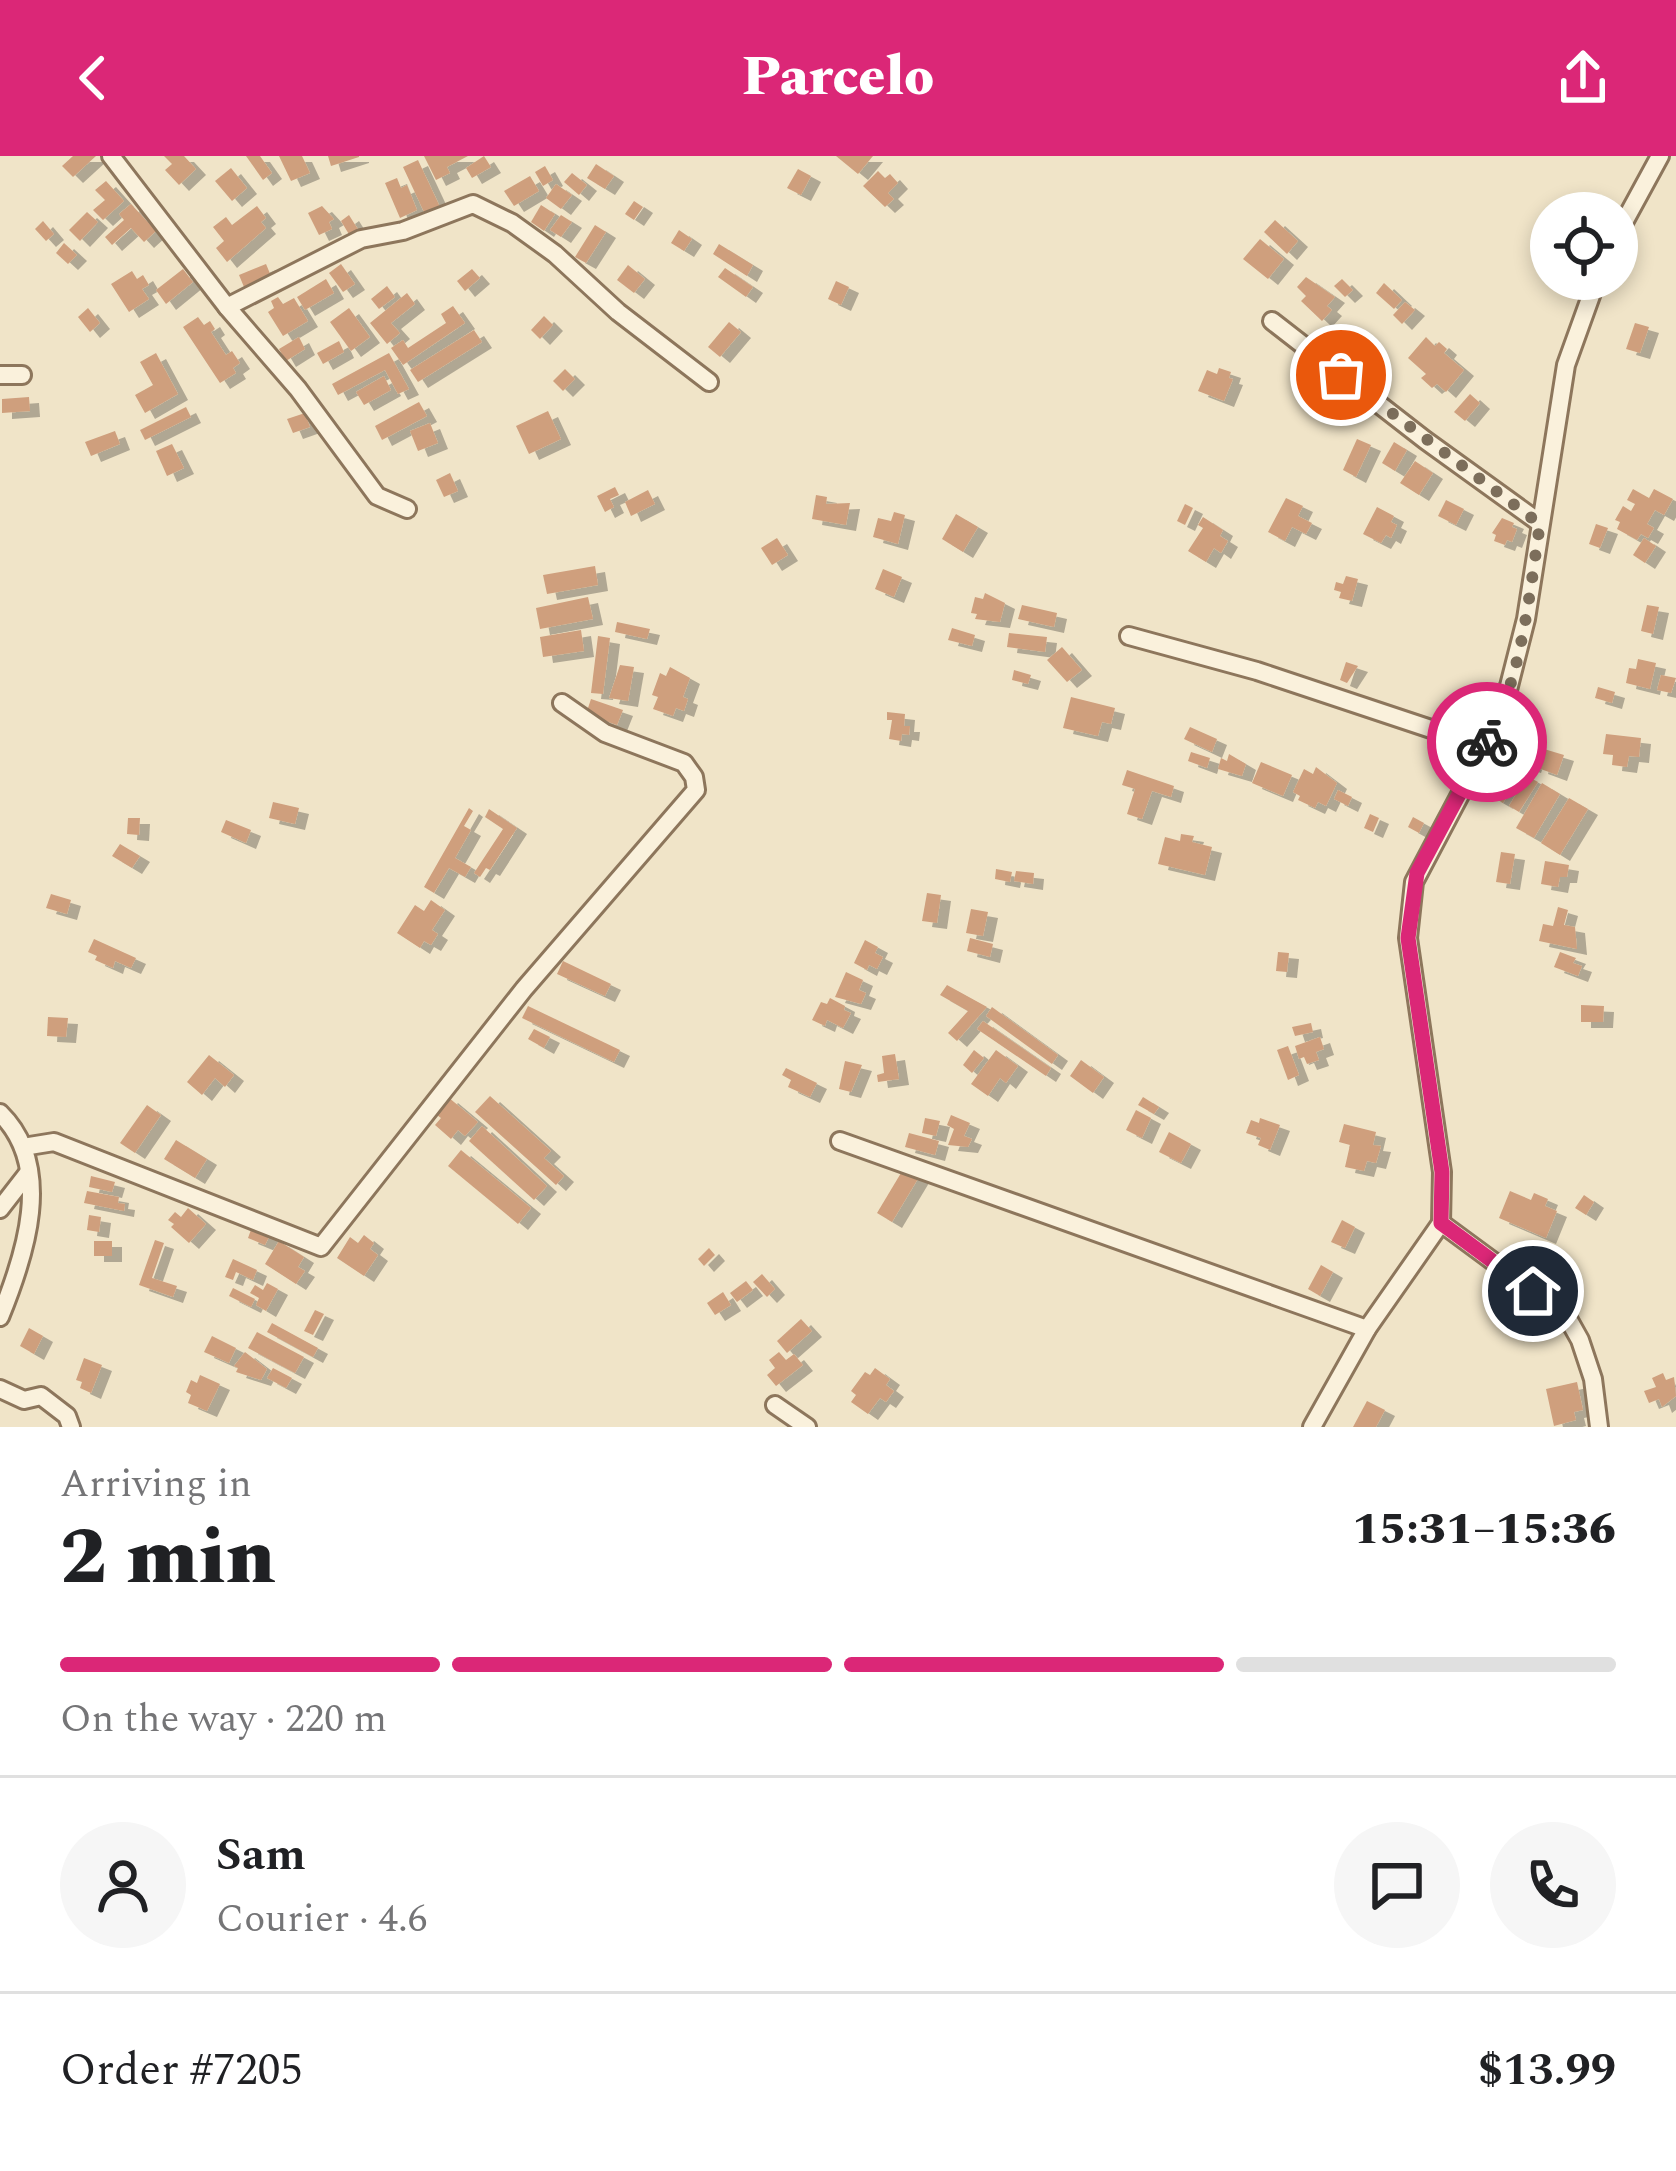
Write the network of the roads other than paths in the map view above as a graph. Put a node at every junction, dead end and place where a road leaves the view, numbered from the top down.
1 (111, 156) edge
2 (1660, 156) edge
3 (1638, 196) edge
4 (1589, 300) edge
5 (227, 307) junction
6 (1272, 321) dead end
7 (22, 375) dead end
8 (0, 376) edge
9 (709, 382) dead end
10 (407, 509) dead end
11 (1540, 524) junction
12 (1129, 636) dead end
13 (562, 703) dead end
14 (1485, 747) junction
15 (0, 1113) edge
16 (840, 1141) dead end
17 (23, 1147) junction
18 (28, 1173) junction
19 (0, 1209) edge
20 (1441, 1223) junction
21 (0, 1317) edge
22 (1367, 1329) junction
23 (0, 1389) edge
24 (775, 1405) dead end
25 (71, 1427) edge
26 (807, 1427) edge
27 (1312, 1427) edge
28 (1599, 1427) edge

1 - 5 street
2 - 3 street
4 - 11 street
5 - 9 street
5 - 10 street
6 - 11 street
7 - 8 street
11 - 14 street
12 - 14 street
13 - 17 street
14 - 20 street
15 - 17 street
16 - 22 street
17 - 18 street
18 - 19 street
18 - 21 street
20 - 22 street
20 - 28 street
22 - 27 street
23 - 25 street
24 - 26 street

